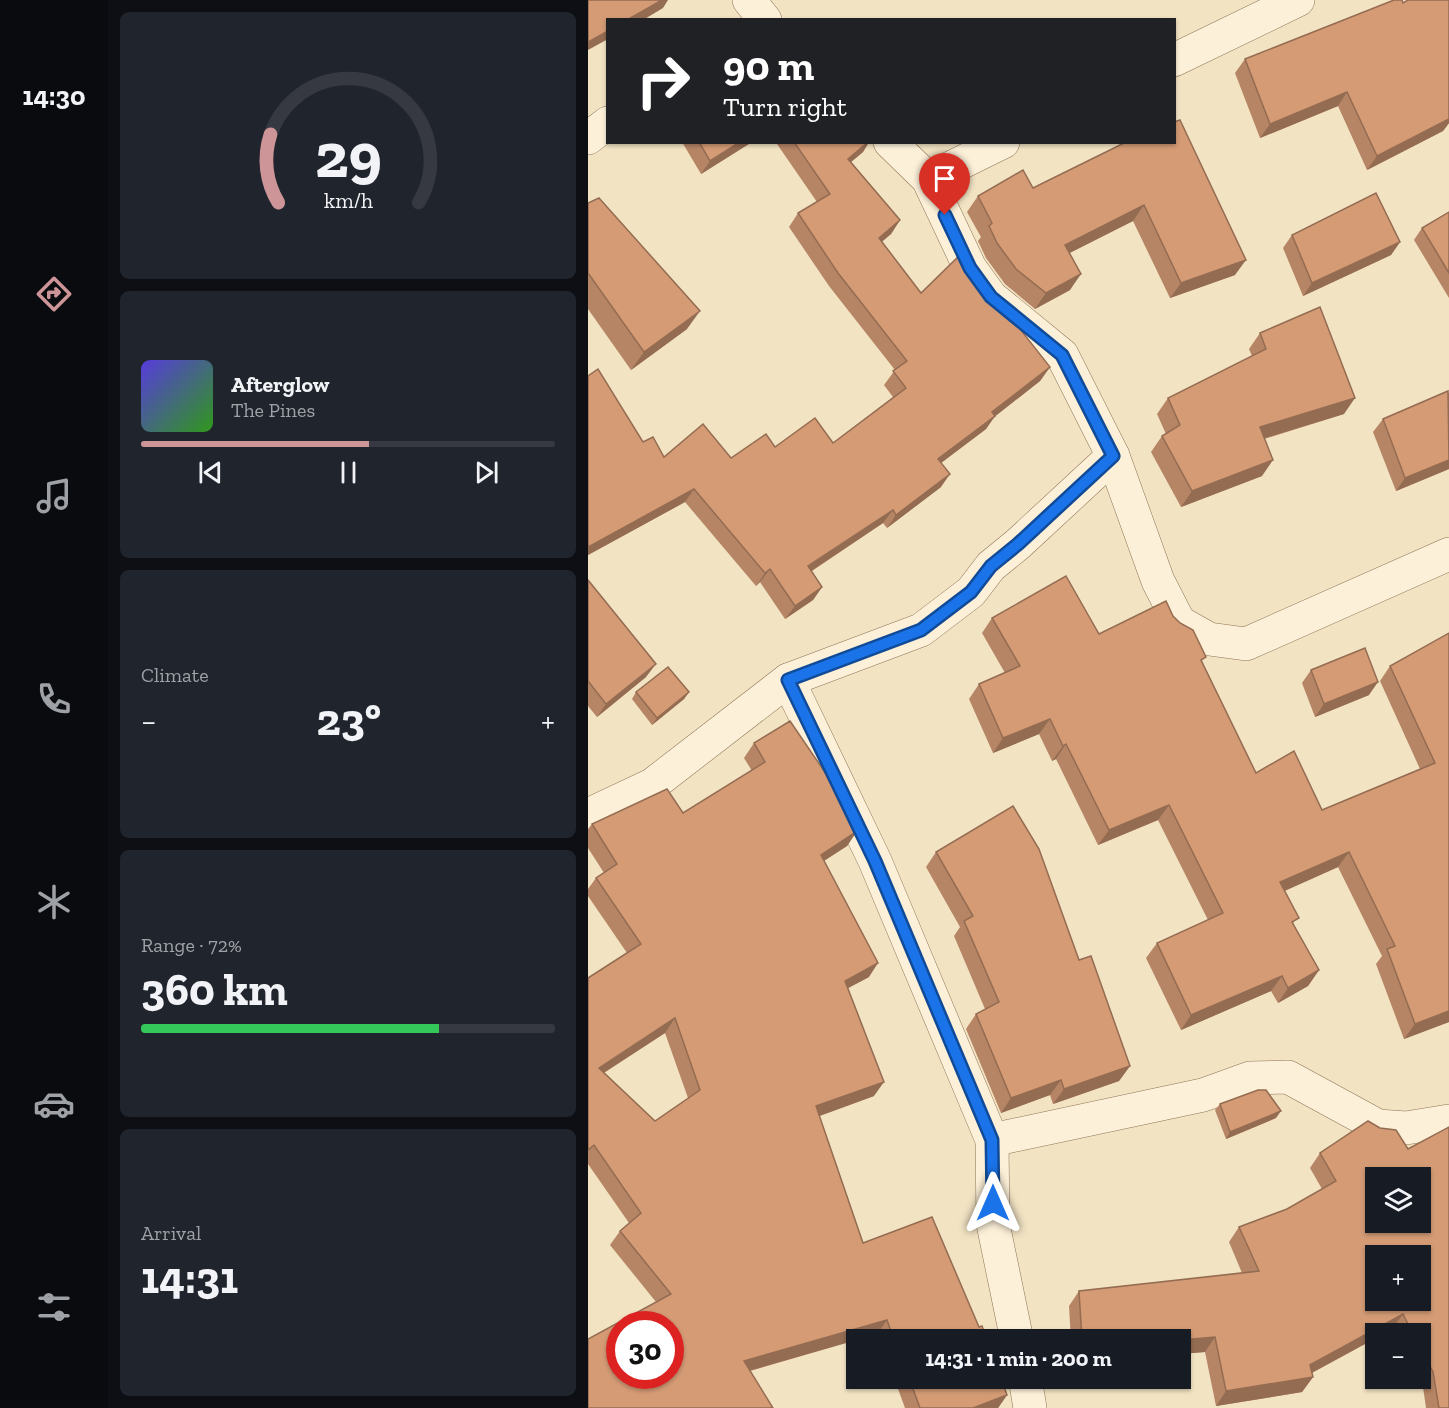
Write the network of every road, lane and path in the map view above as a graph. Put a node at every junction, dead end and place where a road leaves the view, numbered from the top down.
1 (1298, 0) edge
2 (1176, 59) edge
3 (606, 124) edge
4 (588, 138) edge
5 (892, 144) edge
6 (999, 144) edge
7 (928, 179) junction
8 (1113, 456) junction
9 (1449, 554) edge
10 (788, 680) junction
11 (588, 815) edge
12 (1449, 1120) edge
13 (992, 1140) junction
14 (1015, 1329) edge
15 (1027, 1389) edge
16 (1030, 1408) edge

1 - 2 street
3 - 4 street
5 - 7 street
6 - 7 street
7 - 8 street
8 - 9 street
8 - 10 street
10 - 11 street
10 - 13 street
12 - 13 street
13 - 14 street
15 - 16 street

